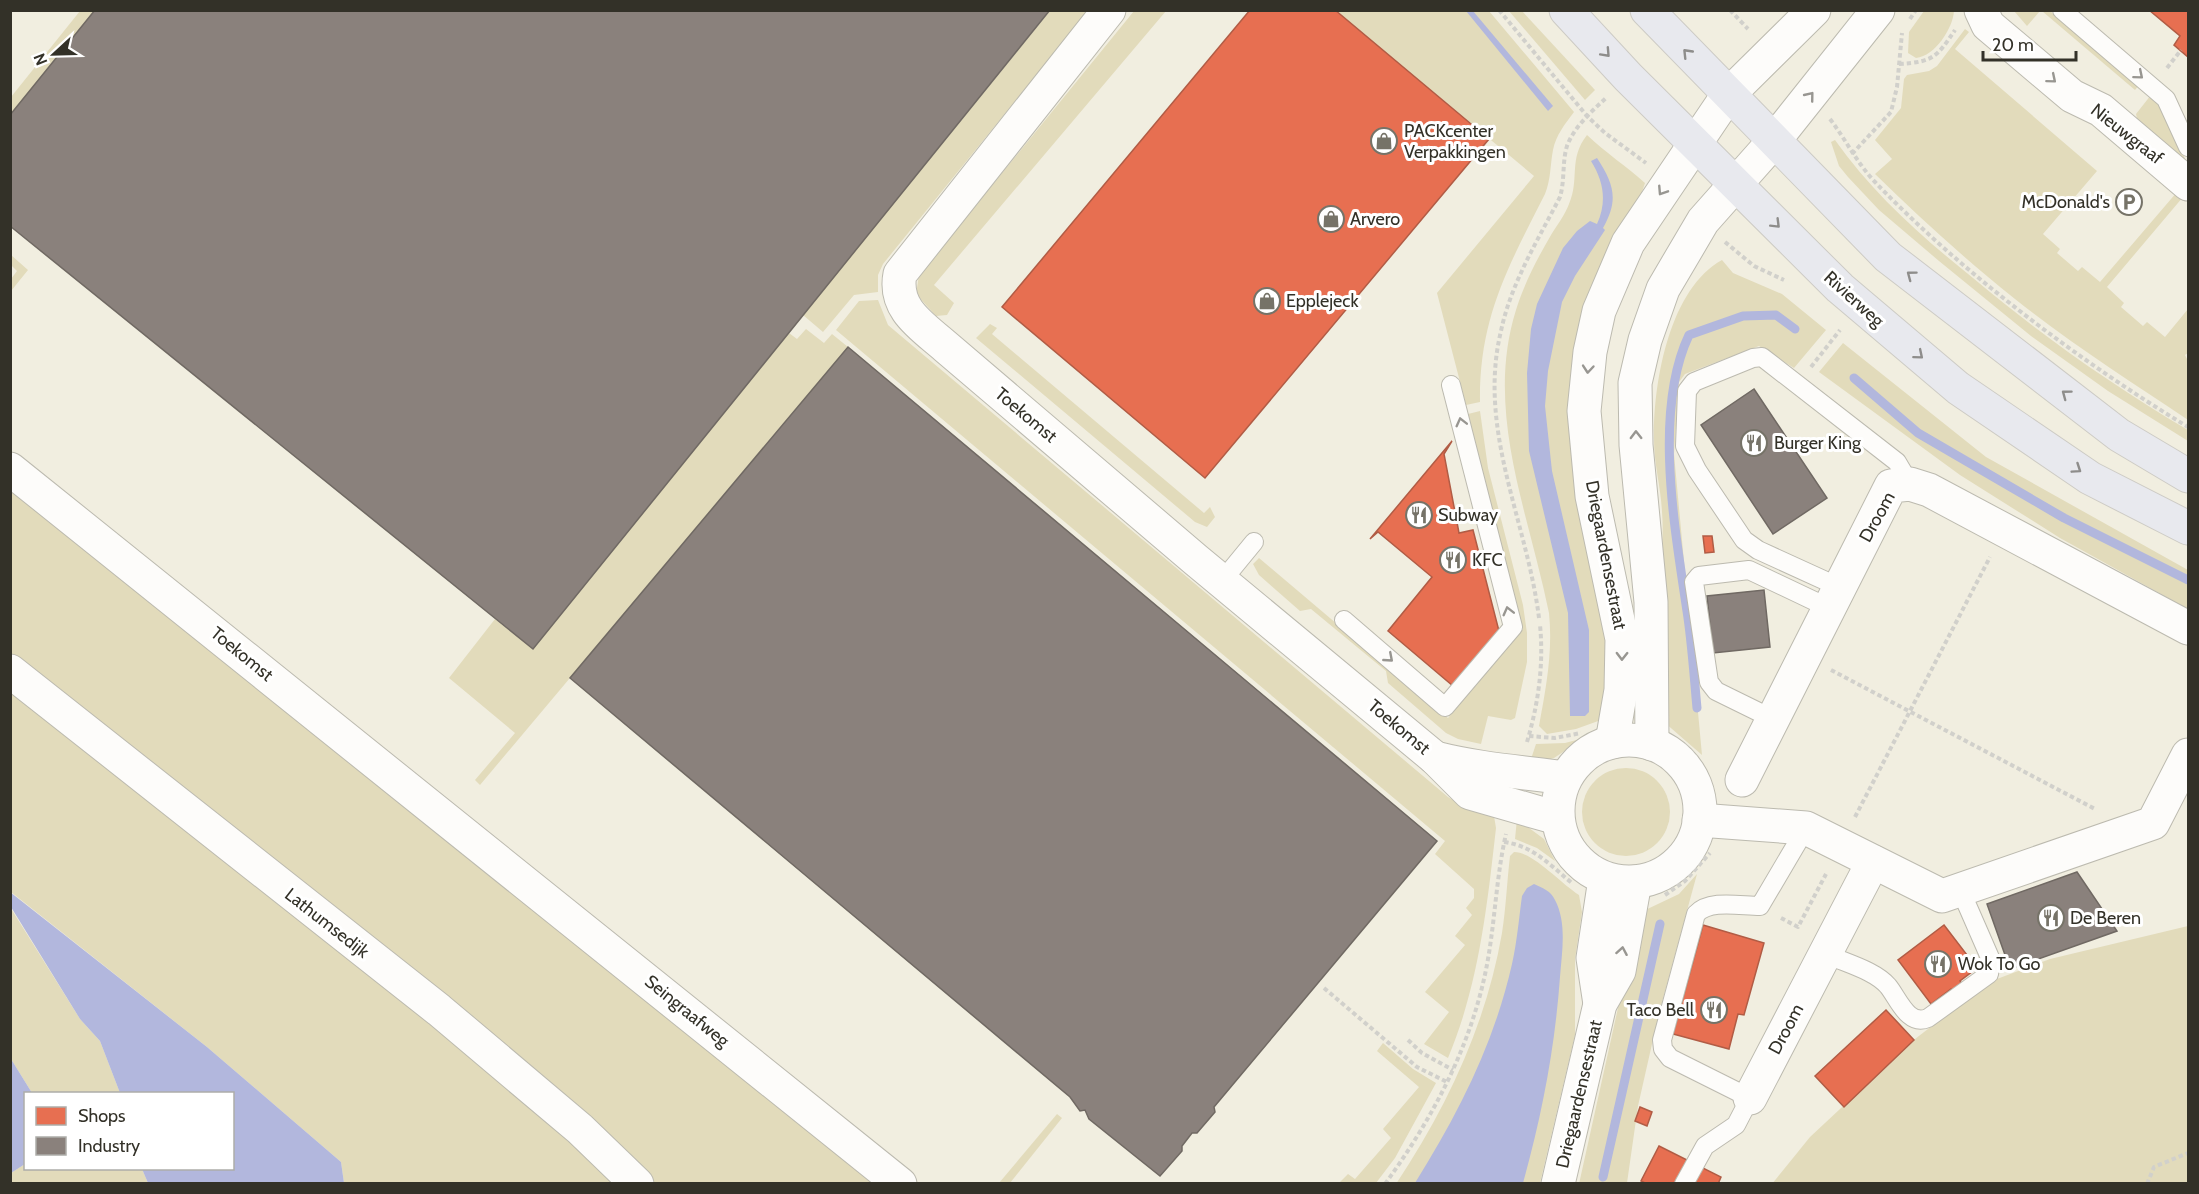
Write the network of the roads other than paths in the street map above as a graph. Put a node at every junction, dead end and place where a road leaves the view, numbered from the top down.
1 (1108, 10) edge
2 (1566, 10) edge
3 (1647, 10) edge
4 (1814, 10) edge
5 (1878, 10) edge
6 (2062, 10) edge
7 (1981, 14) edge
8 (1728, 95) junction
9 (1695, 142) junction
10 (1773, 142) junction
11 (2188, 147) edge
12 (1735, 182) junction
13 (2188, 184) edge
14 (1451, 385) dead end
15 (10, 469) edge
16 (2188, 476) edge
17 (1910, 484) junction
18 (2188, 528) edge
19 (1254, 542) dead end
20 (1222, 581) junction
21 (1834, 597) junction
22 (1344, 620) dead end
23 (2188, 628) edge
24 (10, 671) edge
25 (1773, 719) junction
26 (1612, 742) junction
27 (1652, 744) junction
28 (2188, 755) edge
29 (1436, 758) junction
30 (1565, 778) junction
31 (1742, 780) dead end
32 (1557, 818) junction
33 (1699, 820) junction
34 (1806, 828) junction
35 (474, 838) joint
36 (1873, 862) junction
37 (1620, 880) junction
38 (1960, 889) junction
39 (1826, 954) junction
40 (1750, 1098) junction
41 (637, 1184) edge
42 (900, 1184) edge
43 (1558, 1184) edge
44 (1684, 1184) edge

1 - 20 street, Toekomst
2 -> 9 main road, Rivierweg
8 -> 3 main road
4 - 8 street
10 -> 5 street
6 -> 11 lane
7 -> 13 street, Nieuwgraaf
8 - 9 street, Driegaardensestraat
8 - 10 main road
9 - 12 main road, Rivierweg
9 -> 26 street, Driegaardensestraat
10 - 12 street, Driegaardensestraat
16 -> 10 main road
12 -> 18 main road, Rivierweg
27 -> 12 street, Driegaardensestraat
22 -> 14 lane
15 - 35 street, Toekomst
17 - 21 street, Droom
17 - 21 lane
17 - 23 street, Droom
19 - 20 lane
20 - 29 street, Toekomst
21 - 25 street, Droom
21 - 25 lane
24 - 41 street, Lathumsedijk
25 - 31 street, Droom
26 - 27 street
26 - 30 street
27 - 33 street
28 - 38 street
29 - 30 street, Toekomst
29 - 32 street, Toekomst
30 - 32 street
32 - 37 street
33 - 34 street
33 - 37 street
34 - 36 street
34 - 40 lane
35 - 42 street, Seingraafweg
36 - 38 street
36 - 39 street, Droom
37 - 43 street, Driegaardensestraat
38 - 39 lane
39 - 40 street, Droom
40 - 44 lane, Droom

